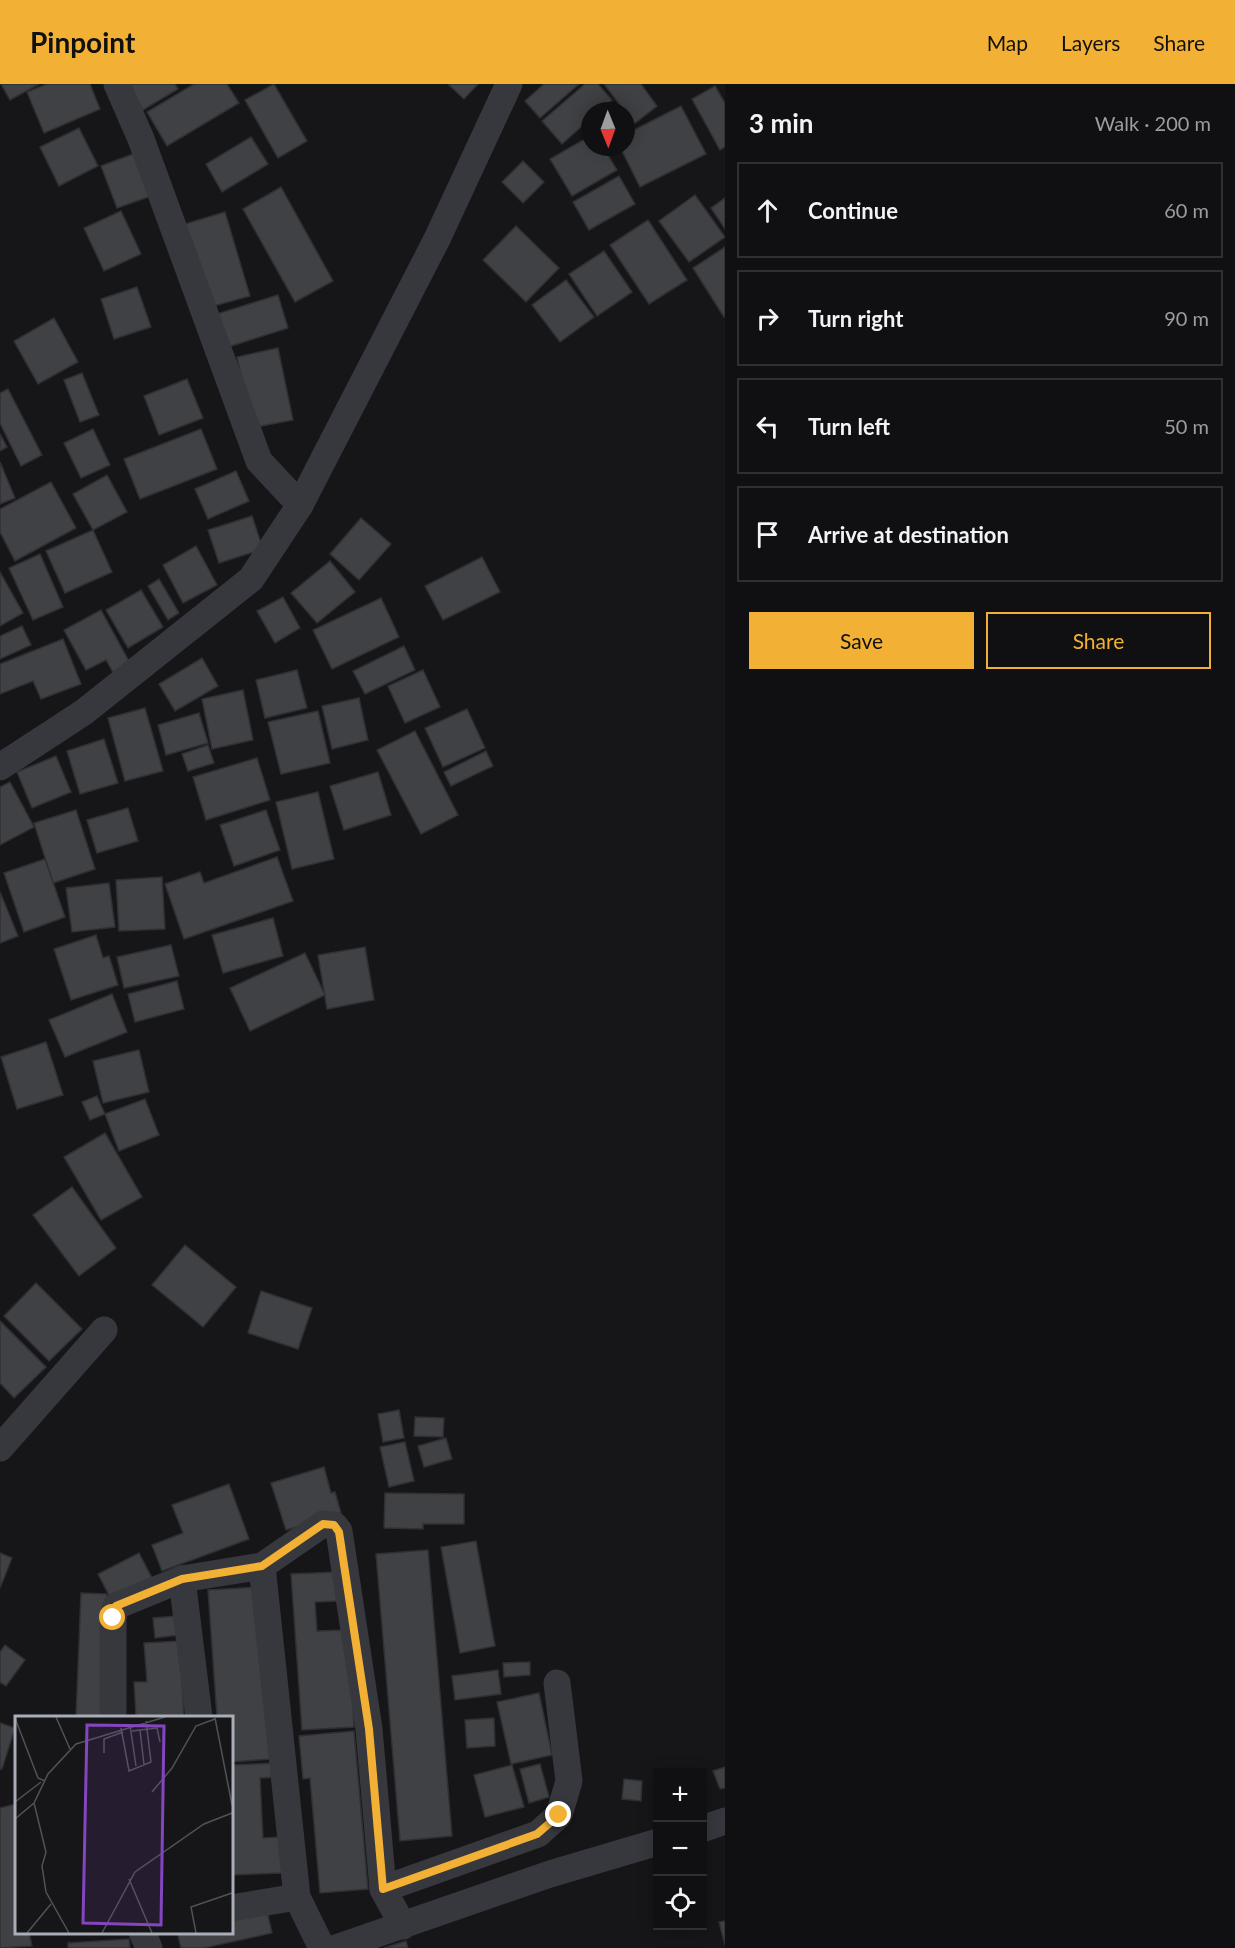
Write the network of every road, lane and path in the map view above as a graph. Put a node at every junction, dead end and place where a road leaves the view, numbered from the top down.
1 (117, 84) edge
2 (509, 84) edge
3 (300, 505) junction
4 (0, 767) edge
5 (104, 1330) dead end
6 (0, 1448) edge
7 (262, 1566) junction
8 (182, 1579) junction
9 (557, 1683) dead end
10 (113, 1716) edge
11 (199, 1716) edge
12 (725, 1821) edge
13 (707, 1827) edge
14 (653, 1843) edge
15 (383, 1889) junction
16 (297, 1898) junction
17 (232, 1908) edge
18 (403, 1926) junction
19 (142, 1933) edge
20 (149, 1948) edge
21 (322, 1948) edge
22 (336, 1948) edge

1 - 3 street
2 - 3 street
3 - 4 street
5 - 6 street
7 - 8 street
7 - 15 street
7 - 16 street
8 - 10 street
8 - 11 street
9 - 15 street
12 - 13 street
14 - 18 street
15 - 18 street
16 - 17 street
16 - 21 street
18 - 22 street
19 - 20 street

